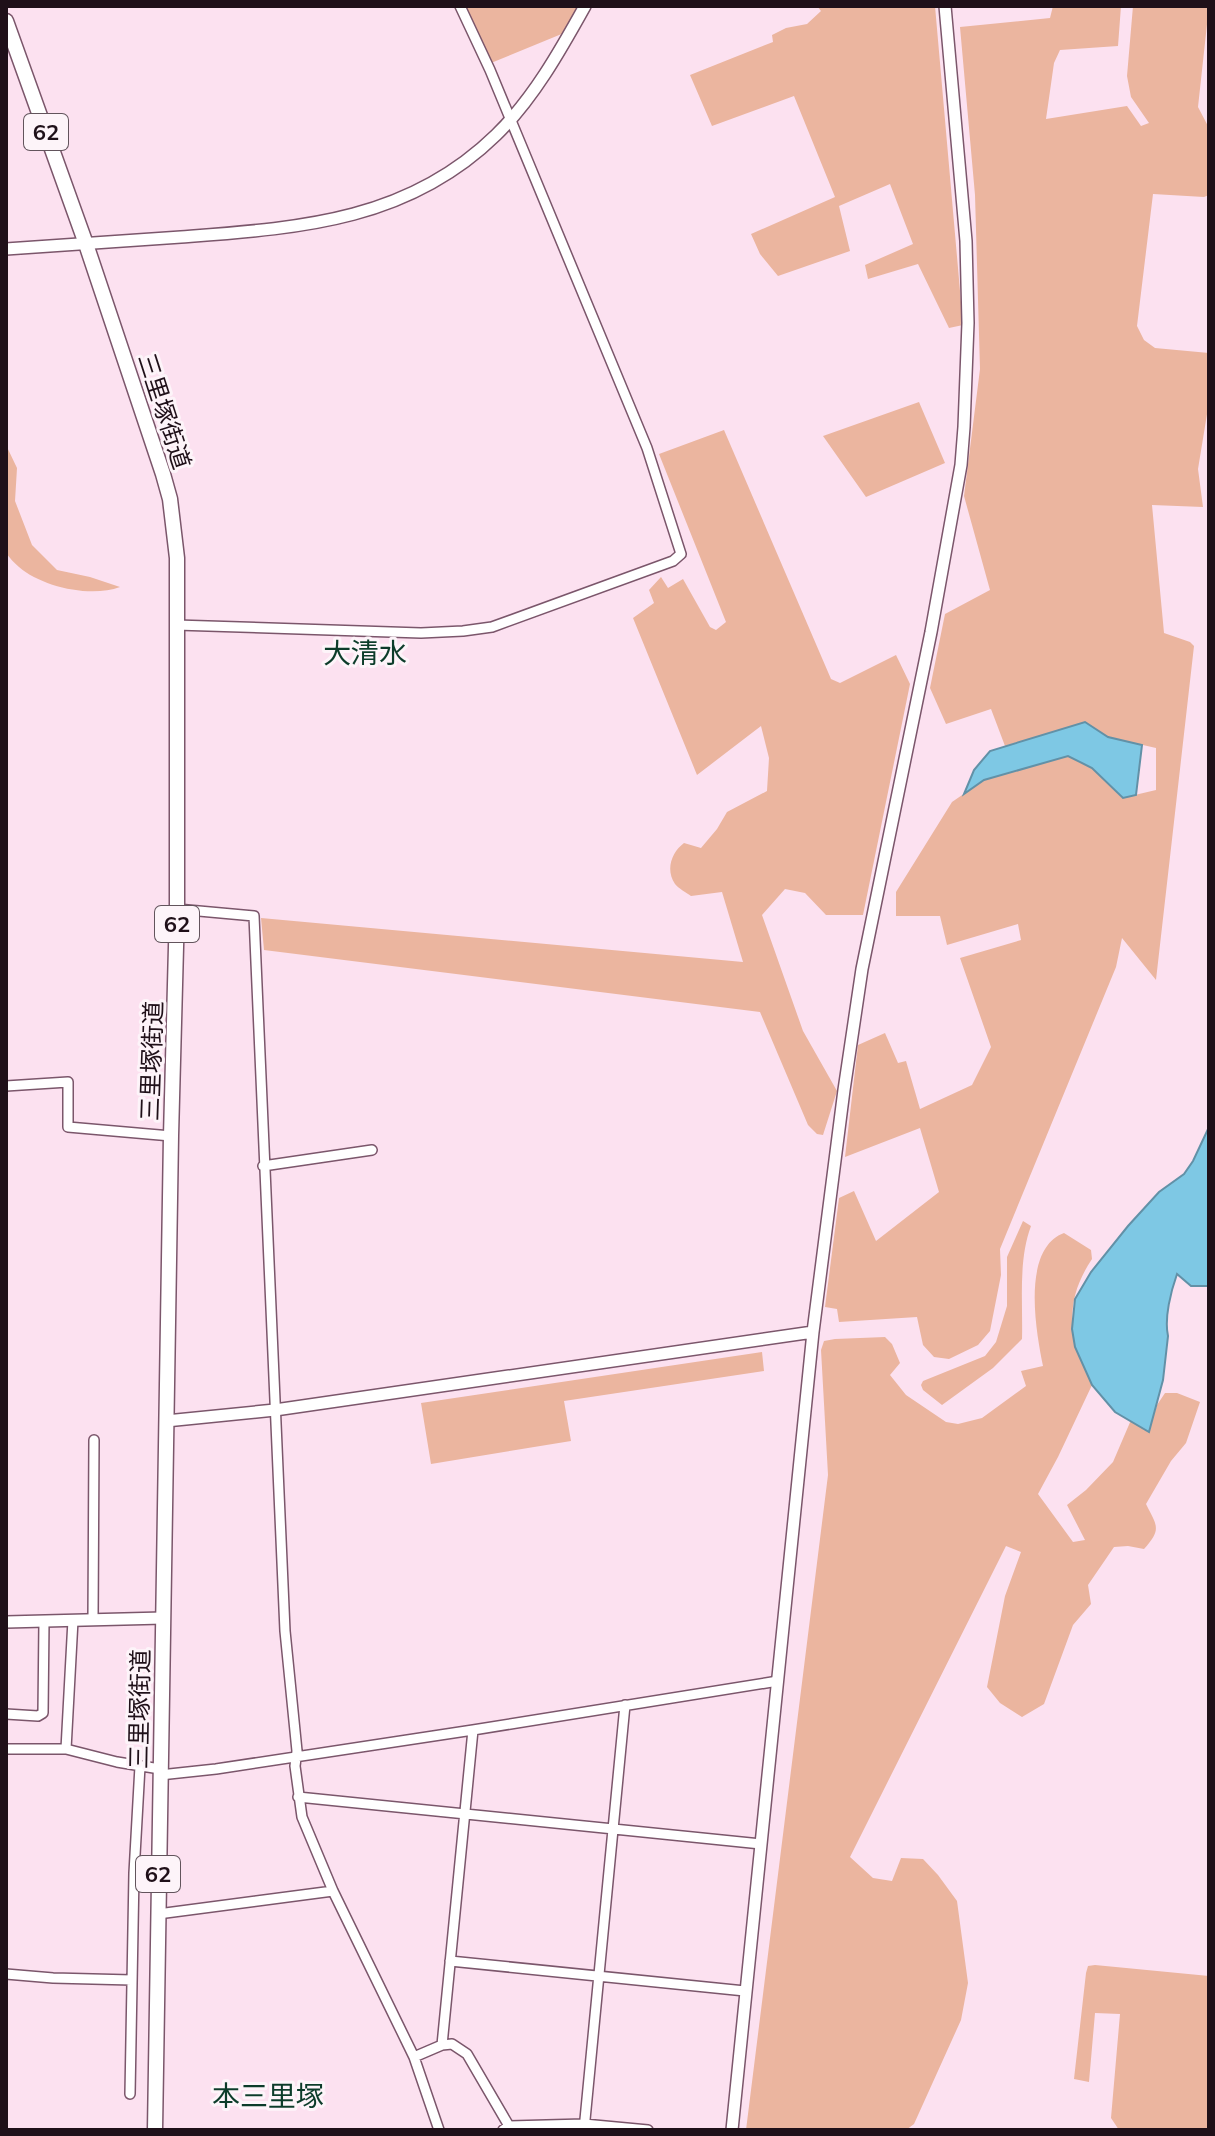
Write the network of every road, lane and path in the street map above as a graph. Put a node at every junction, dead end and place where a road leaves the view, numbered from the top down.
1 (460, 6) edge
2 (585, 6) edge
3 (945, 6) edge
4 (6, 21) edge
5 (510, 121) junction
6 (86, 244) junction
7 (6, 249) edge
8 (176, 625) junction
9 (177, 909) junction
10 (6, 1086) edge
11 (171, 1136) junction
12 (372, 1150) dead end
13 (263, 1166) junction
14 (813, 1332) junction
15 (275, 1410) junction
16 (166, 1421) junction
17 (94, 1440) dead end
18 (163, 1618) junction
19 (73, 1620) junction
20 (93, 1620) junction
21 (44, 1621) junction
22 (6, 1622) edge
23 (778, 1681) junction
24 (625, 1705) junction
25 (6, 1714) edge
26 (473, 1730) junction
27 (6, 1749) edge
28 (66, 1749) junction
29 (295, 1756) junction
30 (140, 1766) junction
31 (160, 1772) junction
32 (298, 1797) junction
33 (465, 1814) junction
34 (613, 1829) junction
35 (761, 1844) junction
36 (333, 1891) junction
37 (158, 1914) junction
38 (450, 1961) junction
39 (6, 1974) edge
40 (599, 1976) junction
41 (132, 1980) junction
42 (745, 1991) junction
43 (442, 2045) junction
44 (414, 2057) junction
45 (130, 2094) dead end
46 (584, 2127) edge
47 (506, 2128) edge
48 (155, 2130) edge
49 (439, 2130) edge
50 (648, 2130) edge
51 (732, 2130) edge

1 - 5 street
2 - 5 street
3 - 14 street
4 - 6 main road, 三里塚街道 / 62
5 - 6 street
5 - 8 street
6 - 7 street
6 - 8 main road, 三里塚街道 / 62
8 - 9 main road, 三里塚街道 / 62
9 - 11 main road, 三里塚街道 / 62
9 - 13 street
10 - 11 street
11 - 16 main road, 三里塚街道 / 62
12 - 13 street
13 - 15 street
14 - 15 street
14 - 23 street
15 - 16 street
15 - 29 street
16 - 18 main road, 三里塚街道 / 62
17 - 20 street
18 - 20 street
18 - 31 main road, 三里塚街道 / 62
19 - 20 street
19 - 21 street
19 - 28 street
21 - 22 street
21 - 25 street
23 - 24 street
23 - 35 street
24 - 26 street
24 - 34 street
26 - 29 street
26 - 33 street
27 - 28 street
28 - 30 street
29 - 31 street
29 - 32 street
30 - 31 street
30 - 41 street
31 - 37 main road, 三里塚街道 / 62
32 - 33 street
32 - 36 street
33 - 34 street
33 - 38 street
34 - 35 street
34 - 40 street
35 - 42 street
36 - 37 street
36 - 44 street
37 - 48 main road, 三里塚街道 / 62
38 - 40 street
38 - 43 street
39 - 41 street
40 - 42 street
40 - 46 street
41 - 45 street
42 - 51 street
43 - 44 street
43 - 47 street
44 - 49 street
46 - 47 street
46 - 50 street

